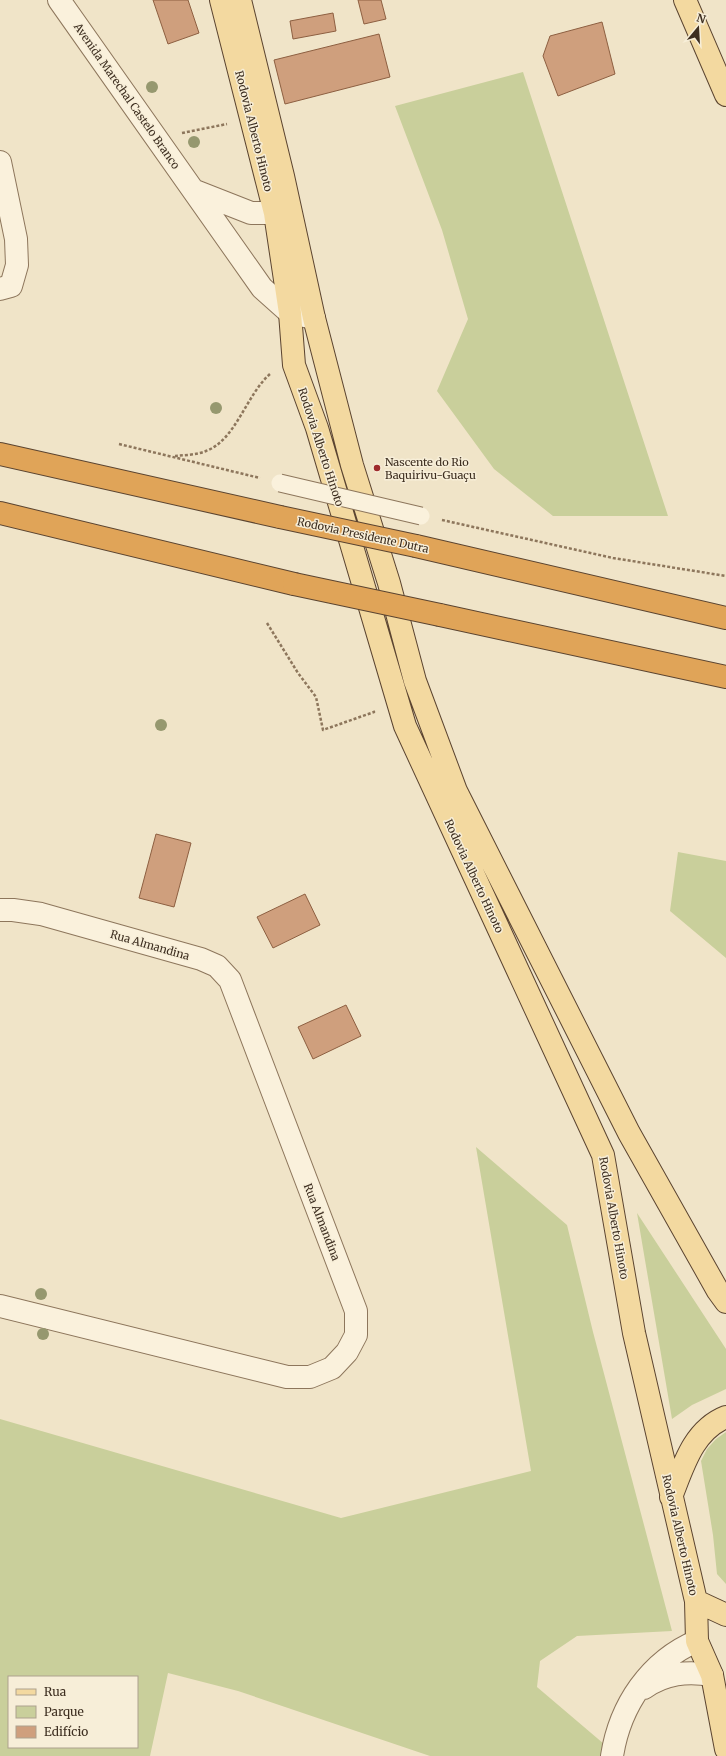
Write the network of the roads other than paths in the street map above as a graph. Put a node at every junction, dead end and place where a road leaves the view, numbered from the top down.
1 (59, 0) edge
2 (221, 0) edge
3 (240, 0) edge
4 (685, 0) edge
5 (726, 95) edge
6 (0, 162) edge
7 (195, 192) junction
8 (275, 213) junction
9 (6, 287) edge
10 (290, 313) junction
11 (314, 318) junction
12 (0, 454) edge
13 (280, 483) road end
14 (0, 513) edge
15 (421, 516) road end
16 (726, 602) edge
17 (656, 603) junction
18 (726, 618) edge
19 (726, 677) edge
20 (0, 910) edge
21 (723, 1297) edge
22 (0, 1306) edge
23 (726, 1417) edge
24 (671, 1497) junction
25 (696, 1601) junction
26 (726, 1615) edge
27 (697, 1641) junction
28 (712, 1675) junction
29 (638, 1692) junction
30 (726, 1749) edge
31 (612, 1756) edge

1 - 7 street, Avenida Marechal Castelo Branco
2 - 8 main road, Rodovia Alberto Hinoto
3 - 11 main road, Rodovia Alberto Hinoto
4 - 5 main road
6 - 9 street
7 - 8 street
7 - 10 street, Avenida Marechal Castelo Branco
8 - 10 main road, Rodovia Alberto Hinoto
10 - 11 street, Avenida Marechal Castelo Branco
10 - 24 main road, Rodovia Alberto Hinoto
11 - 21 main road, Rodovia Alberto Hinoto
12 - 17 highway, Rodovia Presidente Dutra, bridge
13 - 15 street, bridge
14 - 19 highway, bridge
16 - 17 highway
17 - 18 highway, Rodovia Presidente Dutra
20 - 22 street, Rua Almandina
23 - 24 main road
24 - 25 main road, Rodovia Alberto Hinoto
25 - 26 main road
25 - 27 main road, Rodovia Alberto Hinoto
27 - 28 main road, Rodovia Alberto Hinoto
27 - 29 street
28 - 29 street
28 - 30 main road, Rodovia Alberto Hinoto
29 - 31 street

